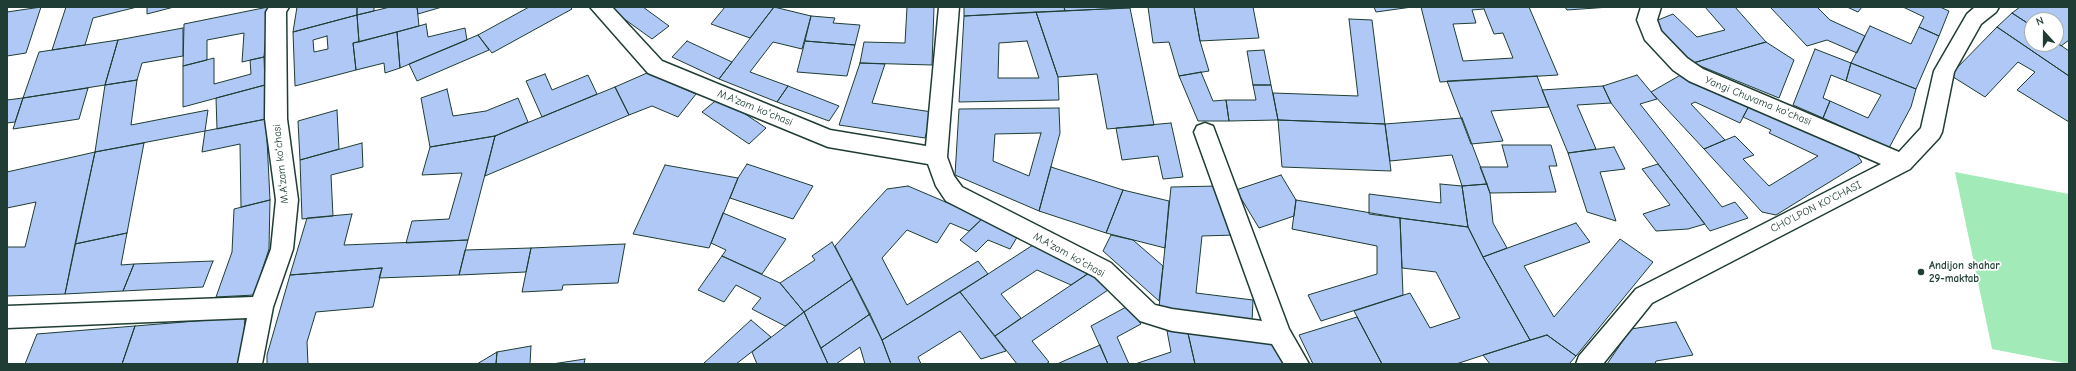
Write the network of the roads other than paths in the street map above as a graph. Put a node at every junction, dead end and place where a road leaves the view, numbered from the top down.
1 (279, 7) edge
2 (600, 7) edge
3 (949, 7) edge
4 (1651, 7) edge
5 (1989, 7) edge
6 (1205, 132) dead end
7 (936, 157) junction
8 (1902, 163) junction
9 (261, 307) junction
10 (7, 317) edge
11 (1280, 334) junction
12 (250, 364) edge
13 (1297, 364) edge
14 (1588, 364) edge

1 - 9 street, M.Aʻzam koʻchasi
2 - 7 street, M.Aʻzam koʻchasi
3 - 7 street, M.Aʻzam koʻchasi
4 - 8 street, Yangi Chuvama koʻchasi
5 - 8 street, CHO'LPON KO'CHASI
6 - 11 street
7 - 11 street, M.Aʻzam koʻchasi
8 - 14 street, CHO'LPON KO'CHASI
9 - 10 street
9 - 12 street, M.Aʻzam koʻchasi
11 - 13 street

